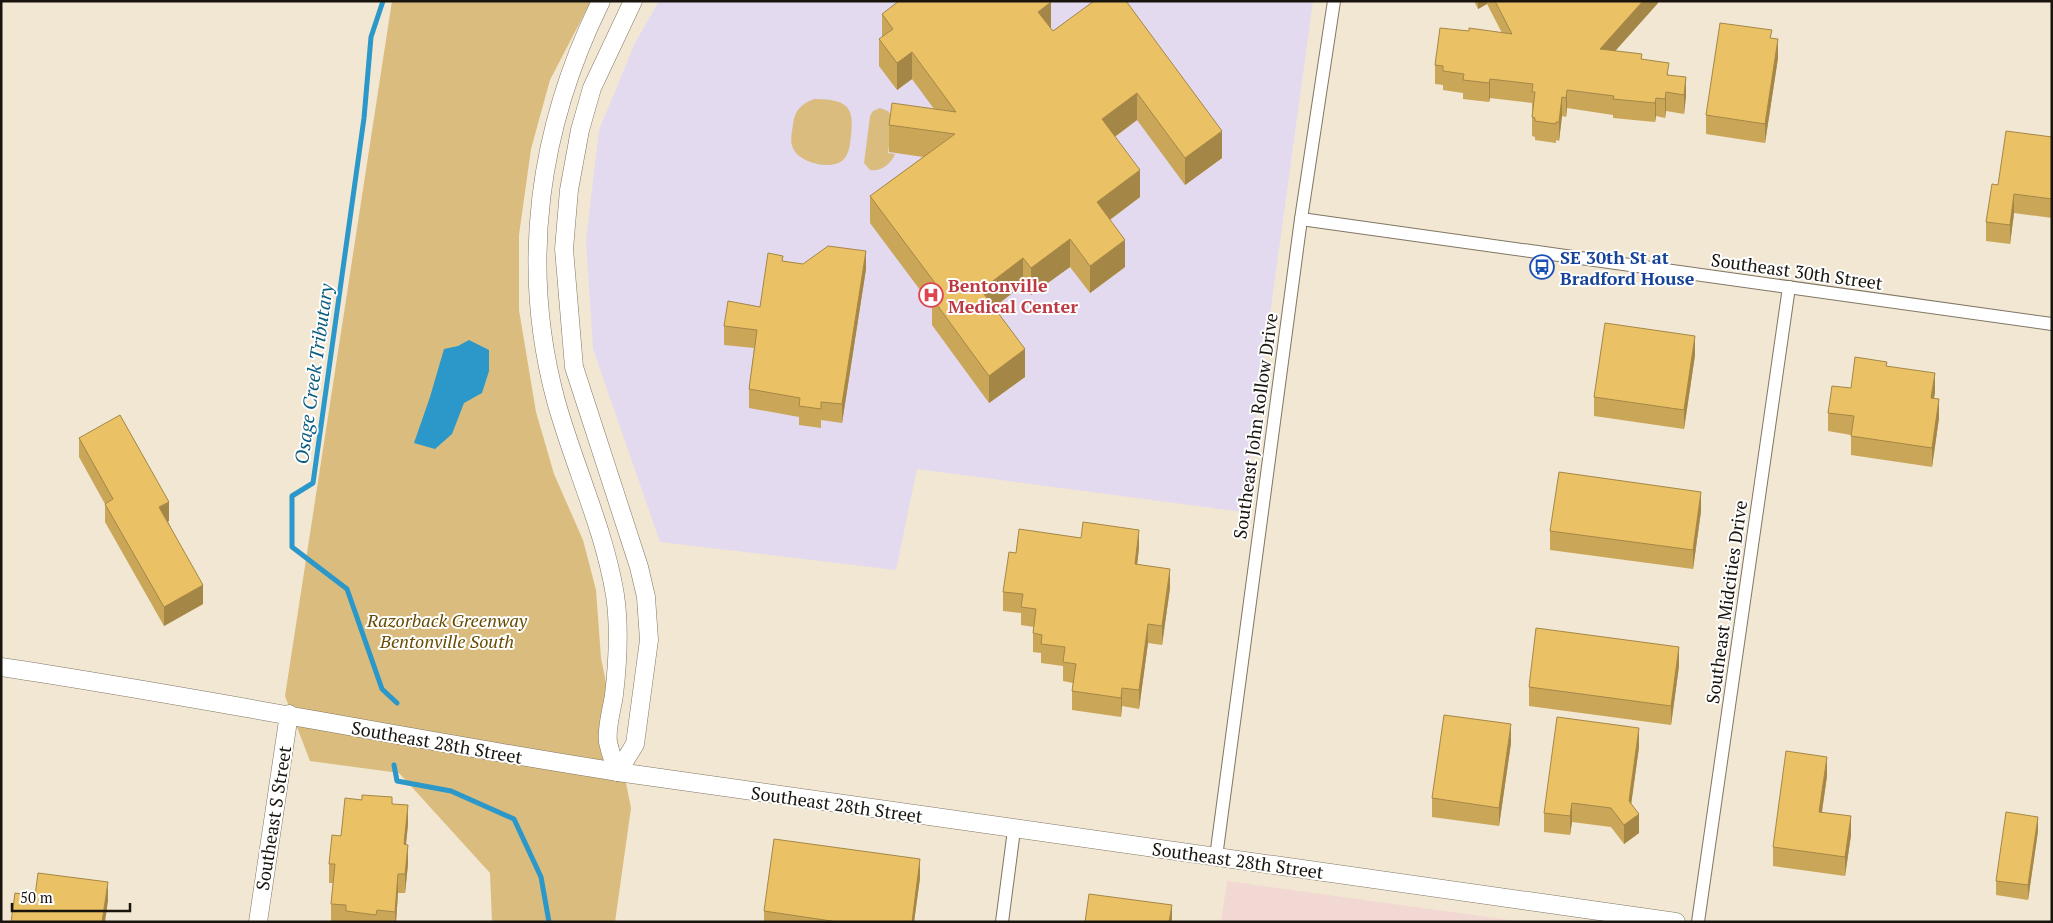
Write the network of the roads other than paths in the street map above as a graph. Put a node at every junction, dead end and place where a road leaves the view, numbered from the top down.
1 (601, 1) edge
2 (633, 1) edge
3 (1334, 1) edge
4 (1301, 219) junction
5 (1789, 288) junction
6 (2052, 324) edge
7 (1, 667) edge
8 (289, 714) junction
9 (618, 772) junction
10 (1014, 830) junction
11 (1216, 857) junction
12 (258, 922) edge
13 (1002, 922) edge
14 (1676, 922) edge
15 (1698, 922) edge

1 - 9 main road
2 - 9 main road
3 - 4 street, Southeast John Rollow Drive
4 - 5 street, Southeast 30th Street
4 - 11 street, Southeast John Rollow Drive
5 - 6 street, Southeast 30th Street
5 - 15 street, Southeast Midcities Drive
7 - 8 main road, Southeast 28th Street
8 - 9 main road, Southeast 28th Street
8 - 12 main road, Southeast S Street
9 - 10 main road, Southeast 28th Street
10 - 11 main road, Southeast 28th Street
10 - 13 street
11 - 14 main road, Southeast 28th Street

